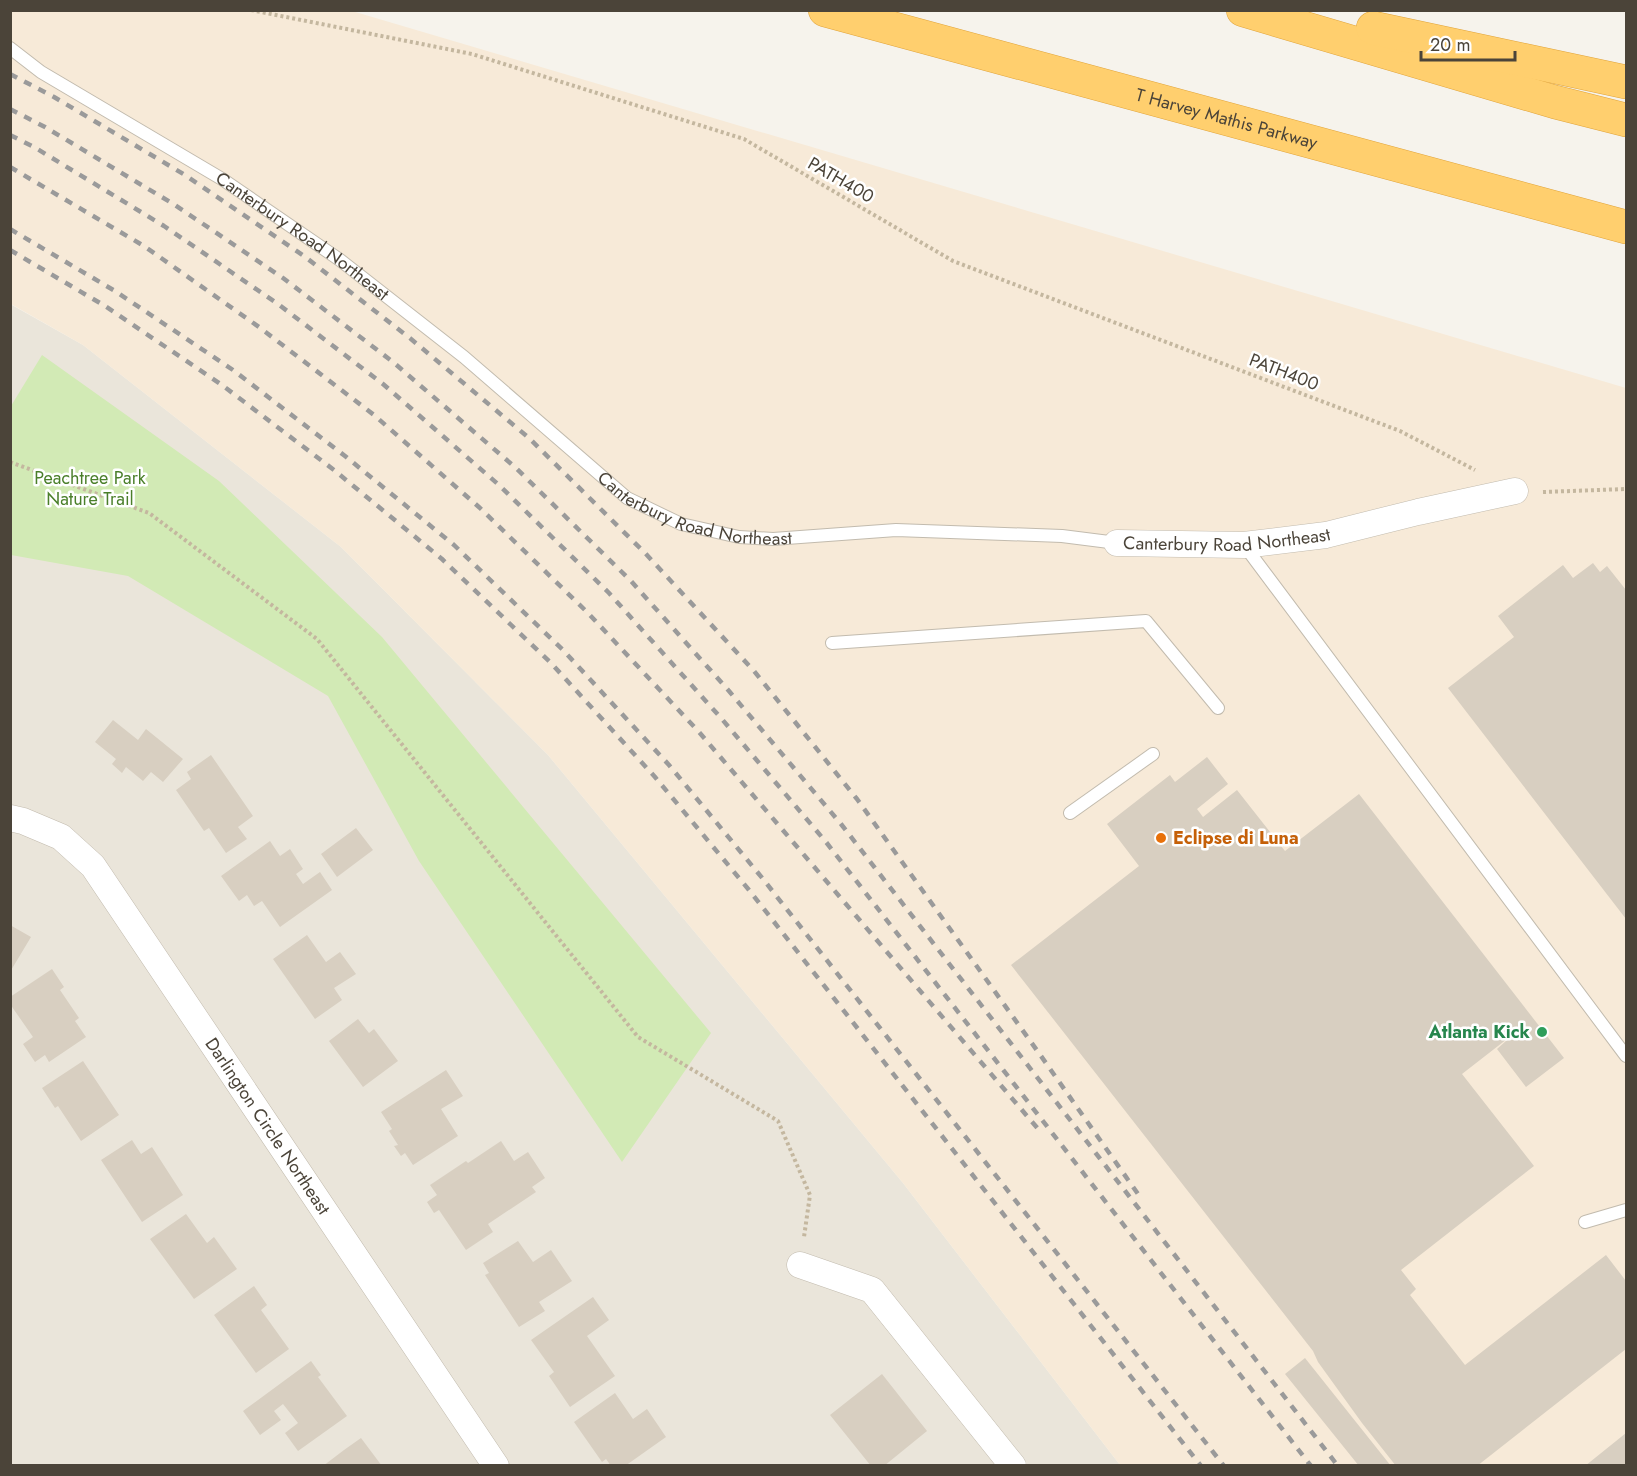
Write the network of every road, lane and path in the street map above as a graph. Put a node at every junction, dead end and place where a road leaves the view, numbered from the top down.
1 (251, 10) edge
2 (825, 10) edge
3 (1243, 10) edge
4 (1291, 10) edge
5 (10, 48) edge
6 (1626, 82) edge
7 (1626, 120) edge
8 (1626, 227) edge
9 (10, 462) edge
10 (1626, 489) edge
11 (1515, 491) joint
12 (1557, 493) dead end
13 (1117, 543) joint
14 (1244, 545) junction
15 (832, 643) dead end
16 (1218, 708) dead end
17 (1153, 754) dead end
18 (1070, 813) dead end
19 (10, 818) edge
20 (1626, 1056) edge
21 (1626, 1210) edge
22 (1585, 1222) dead end
23 (800, 1265) joint
24 (496, 1466) edge
25 (1013, 1466) edge

1 - 11 path, PATH400
2 - 8 highway, T Harvey Mathis Parkway
3 - 7 highway
4 - 6 highway
5 - 13 lane, Canterbury Road Northeast
9 - 23 path
10 - 12 path
11 - 14 street, Canterbury Road Northeast
13 - 14 street, Canterbury Road Northeast
14 - 20 lane
15 - 16 lane
17 - 18 lane
19 - 24 street, Darlington Circle Northeast
21 - 22 lane
23 - 25 street

